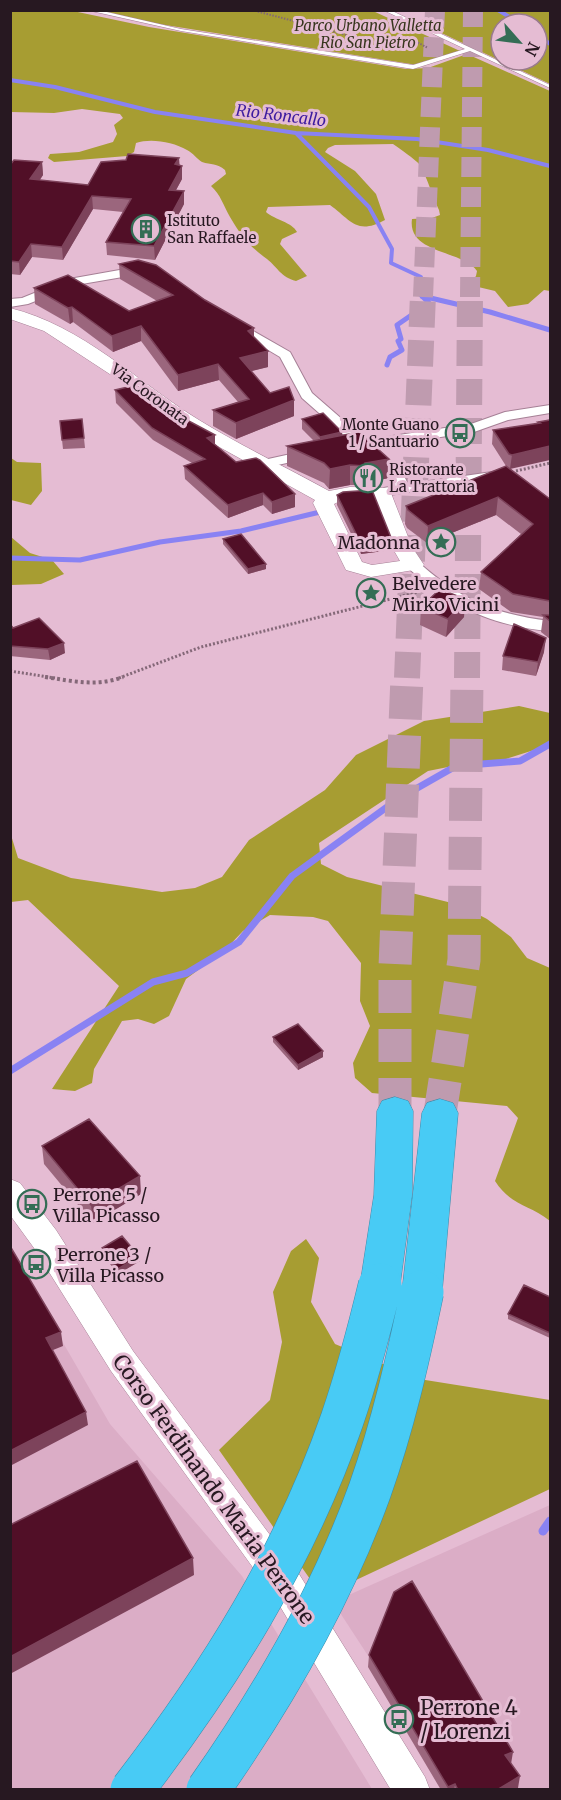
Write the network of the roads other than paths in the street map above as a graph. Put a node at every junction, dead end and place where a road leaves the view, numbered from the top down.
1 (89, 10) edge
2 (385, 10) edge
3 (469, 50) junction
4 (550, 87) edge
5 (156, 274) edge
6 (10, 303) edge
7 (10, 314) edge
8 (222, 317) edge
9 (550, 409) edge
10 (362, 444) junction
11 (264, 464) junction
12 (504, 474) edge
13 (391, 491) junction
14 (327, 498) junction
15 (413, 565) junction
16 (550, 626) edge
17 (395, 1111) tunnel mouth
18 (440, 1113) tunnel mouth
19 (10, 1191) edge
20 (401, 1289) junction
21 (132, 1790) edge
22 (208, 1790) edge
23 (412, 1790) edge

1 - 3 lane
2 - 3 lane
3 - 4 lane
5 - 6 street
7 - 11 street, Via Coronata
8 - 10 street
9 - 10 street
10 - 11 street
10 - 13 street
11 - 14 street, Via Coronata
12 - 13 street
13 - 14 street
13 - 15 street
14 - 15 street
15 - 16 street
17 - 20 highway
18 - 20 highway
19 - 23 street, Corso Ferdinando Maria Perrone
20 - 21 highway, bridge
20 - 22 highway, bridge

